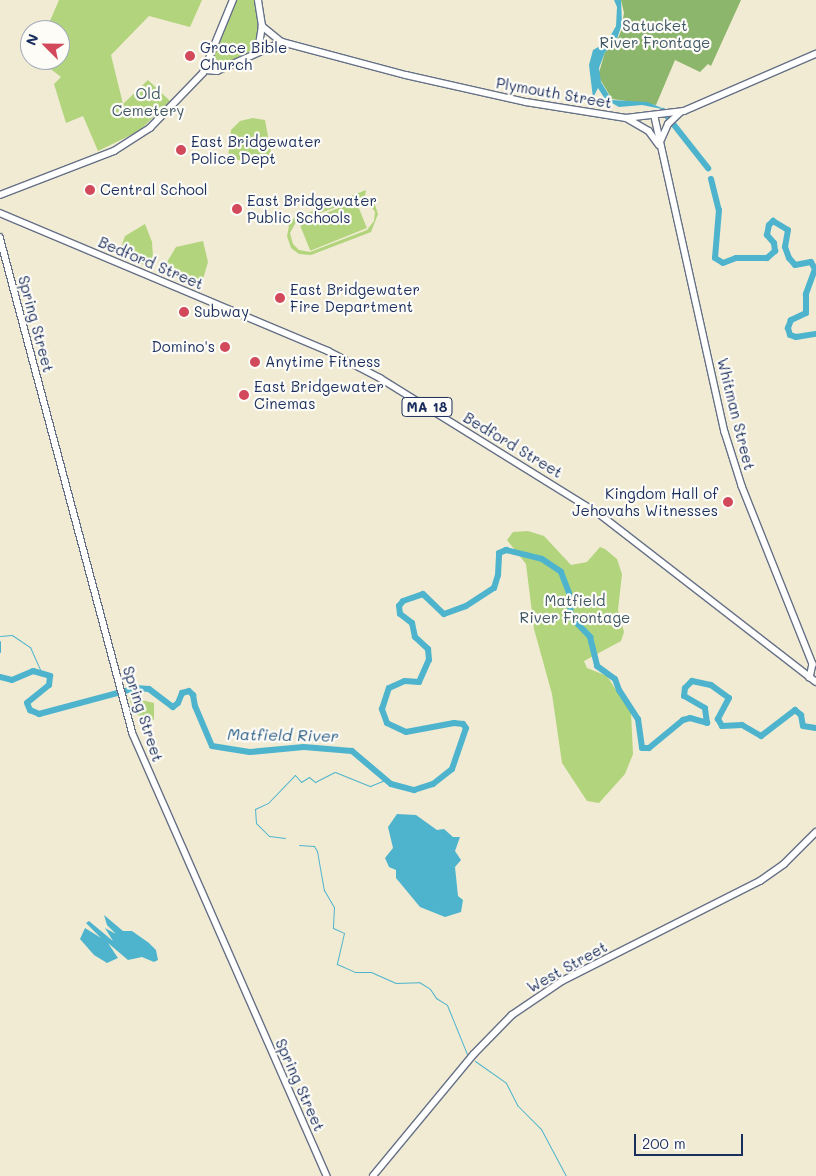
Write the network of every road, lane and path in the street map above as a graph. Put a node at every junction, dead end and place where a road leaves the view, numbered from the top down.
1 (233, 0) edge
2 (258, 0) edge
3 (262, 26) junction
4 (282, 42) junction
5 (258, 52) junction
6 (816, 54) edge
7 (205, 70) junction
8 (658, 117) junction
9 (626, 118) junction
10 (671, 118) junction
11 (660, 147) junction
12 (0, 195) edge
13 (0, 213) edge
14 (0, 236) edge
15 (810, 678) junction
16 (816, 682) edge
17 (816, 832) edge
18 (327, 1176) edge
19 (373, 1176) edge

1 - 7 main road
2 - 3 main road
3 - 4 main road, Plymouth Street
3 - 5 main road
4 - 5 main road
4 - 9 main road, Plymouth Street
5 - 7 main road
6 - 10 main road, Plymouth Street
7 - 12 main road
8 - 9 main road, Plymouth Street
8 - 10 main road, Plymouth Street
8 - 11 main road, Whitman Street
9 - 11 main road
10 - 11 main road
11 - 15 main road, Whitman Street
13 - 15 main road, Bedford Street / MA 18
14 - 18 main road, Spring Street
15 - 16 main road, Bedford Street / MA 18
17 - 19 main road, West Street

